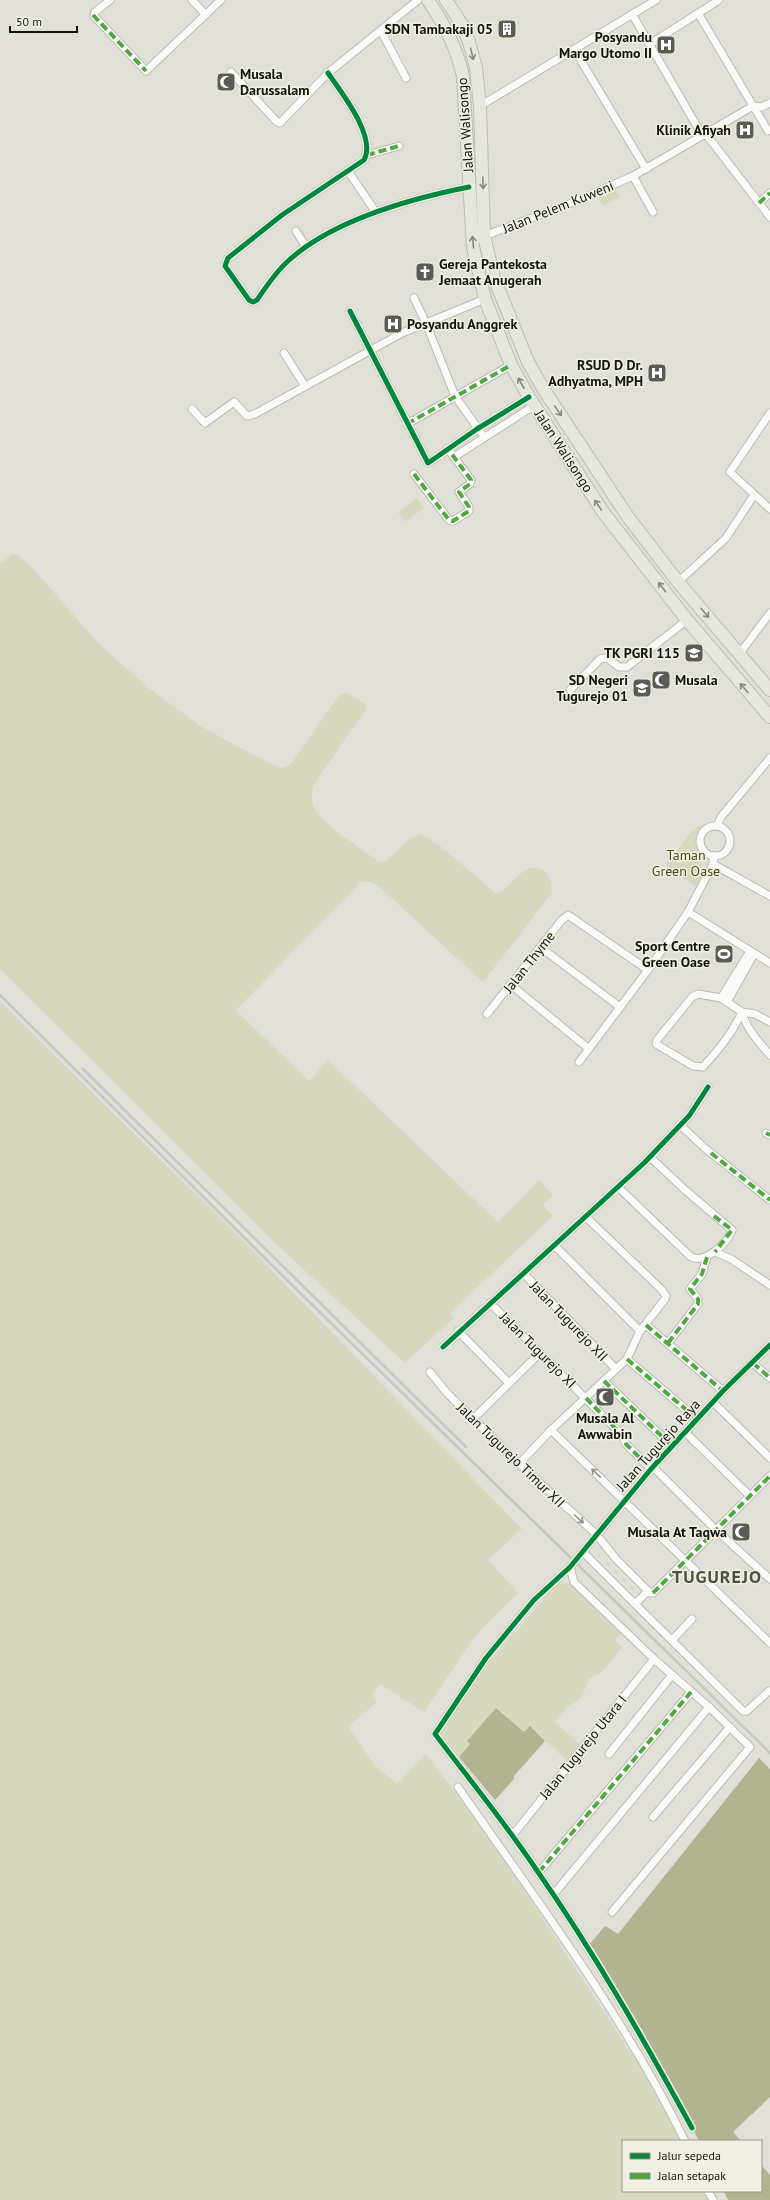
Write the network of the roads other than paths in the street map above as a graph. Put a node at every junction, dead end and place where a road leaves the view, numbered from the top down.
1 (110, 0) edge
2 (192, 0) edge
3 (221, 0) edge
4 (418, 0) edge
5 (428, 0) edge
6 (446, 0) edge
7 (656, 0) edge
8 (719, 0) edge
9 (698, 13) junction
10 (632, 14) junction
11 (206, 15) junction
12 (381, 31) junction
13 (650, 44) junction
14 (574, 49) junction
15 (231, 72) dead end
16 (328, 73) junction
17 (406, 78) dead end
18 (770, 103) edge
19 (480, 106) junction
20 (753, 106) junction
21 (768, 131) dead end
22 (704, 134) junction
23 (399, 146) dead end
24 (367, 155) junction
25 (646, 169) junction
26 (348, 171) junction
27 (633, 176) junction
28 (469, 187) junction
29 (770, 193) edge
30 (759, 203) junction
31 (375, 211) junction
32 (653, 212) dead end
33 (770, 217) edge
34 (296, 231) dead end
35 (484, 236) junction
36 (306, 247) junction
37 (414, 298) dead end
38 (485, 299) junction
39 (350, 311) dead end
40 (426, 322) junction
41 (370, 349) junction
42 (284, 353) dead end
43 (512, 365) junction
44 (305, 386) junction
45 (455, 396) junction
46 (532, 401) junction
47 (192, 409) dead end
48 (769, 416) edge
49 (407, 424) junction
50 (477, 429) junction
51 (484, 437) junction
52 (448, 449) junction
53 (454, 457) junction
54 (414, 474) dead end
55 (754, 495) junction
56 (769, 507) edge
57 (678, 582) junction
58 (770, 612) edge
59 (687, 620) junction
60 (740, 653) junction
61 (570, 690) dead end
62 (770, 690) edge
63 (770, 717) edge
64 (770, 758) edge
65 (717, 826) junction
66 (714, 856) junction
67 (713, 864) junction
68 (770, 896) edge
69 (688, 912) junction
70 (540, 947) junction
71 (752, 952) junction
72 (770, 963) edge
73 (648, 970) junction
74 (510, 985) junction
75 (724, 1000) junction
76 (620, 1007) junction
77 (742, 1012) junction
78 (487, 1014) dead end
79 (770, 1022) edge
80 (589, 1049) junction
81 (770, 1055) edge
82 (579, 1062) dead end
83 (708, 1088) dead end
84 (680, 1125) junction
85 (650, 1156) junction
86 (618, 1187) junction
87 (770, 1200) edge
88 (586, 1217) junction
89 (555, 1246) junction
90 (715, 1252) junction
91 (706, 1257) junction
92 (523, 1274) junction
93 (770, 1285) edge
94 (490, 1303) junction
95 (646, 1325) junction
96 (458, 1331) junction
97 (640, 1331) junction
98 (668, 1343) junction
99 (770, 1345) edge
100 (443, 1347) dead end
101 (540, 1353) junction
102 (627, 1359) junction
103 (753, 1363) junction
104 (616, 1369) junction
105 (430, 1372) dead end
106 (770, 1378) edge
107 (604, 1381) junction
108 (509, 1383) junction
109 (723, 1391) junction
110 (586, 1398) junction
111 (713, 1402) junction
112 (473, 1419) junction
113 (697, 1419) junction
114 (551, 1430) junction
115 (685, 1432) junction
116 (672, 1446) junction
117 (770, 1458) edge
118 (519, 1464) junction
119 (652, 1468) junction
120 (770, 1476) edge
121 (750, 1496) junction
122 (625, 1500) junction
123 (716, 1530) junction
124 (596, 1534) junction
125 (583, 1552) junction
126 (686, 1561) junction
127 (570, 1567) junction
128 (770, 1579) edge
129 (650, 1592) junction
130 (635, 1604) junction
131 (692, 1619) dead end
132 (672, 1640) junction
133 (770, 1643) edge
134 (654, 1659) junction
135 (672, 1675) junction
136 (769, 1691) dead end
137 (691, 1692) junction
138 (709, 1707) junction
139 (730, 1727) junction
140 (609, 1754) dead end
141 (458, 1787) dead end
142 (653, 1817) dead end
143 (512, 1836) junction
144 (539, 1872) junction
145 (553, 1895) junction
146 (612, 1912) dead end
147 (692, 2128) dead end
148 (683, 2140) edge

1 - 11 street
2 - 11 street
3 - 11 street
4 - 12 street
5 - 28 highway, Jalan Walisongo
6 -> 19 highway, Jalan Walisongo
7 - 10 street
8 - 9 street
9 - 13 street
9 - 20 street
10 - 13 street
10 - 14 street
12 - 16 street
12 - 17 street
13 - 22 street
14 - 19 street
14 - 25 street
15 - 16 street
16 - 24 street
18 - 20 street, Jalan Pelem Kuweni
19 -> 35 highway, Jalan Walisongo
20 - 21 street
20 - 22 street, Jalan Pelem Kuweni
22 - 25 street, Jalan Pelem Kuweni
22 - 30 street
23 - 24 street
24 - 26 street
25 - 27 street, Jalan Pelem Kuweni
26 - 31 street
26 - 36 street
27 - 32 street
27 - 35 street, Jalan Pelem Kuweni
28 - 31 street
38 -> 28 highway, Jalan Walisongo
29 - 30 street
30 - 33 street
31 - 36 street
34 - 36 street
35 -> 57 highway, Jalan Walisongo
37 - 40 street
38 - 40 street
38 - 43 highway, Jalan Walisongo
39 - 41 street
40 - 41 street
40 - 45 street
41 - 44 street
41 - 49 street
42 - 44 street
43 - 45 street
46 -> 43 highway, Jalan Walisongo
44 - 47 street
45 - 49 street
45 - 50 street
46 - 50 street
46 - 51 street
59 -> 46 highway, Jalan Walisongo
48 - 55 street
49 - 52 street
50 - 51 street
50 - 52 street
51 - 53 street
52 - 53 street
53 - 54 street
55 - 56 street
55 - 57 street
57 -> 60 highway, Jalan Walisongo
58 - 60 street
59 - 61 street
63 -> 59 highway, Jalan Walisongo
60 - 62 highway, Jalan Walisongo
64 - 65 street
65 - 66 street
65 - 66 street
66 - 67 street
67 - 68 street
67 - 69 street
69 - 71 street
69 - 73 street
70 - 73 street, Jalan Thyme
70 - 74 street, Jalan Thyme
70 - 76 street
71 - 72 street
71 - 75 street
73 - 76 street
74 - 78 street, Jalan Thyme
74 - 80 street
75 - 77 street
75 - 77 street
76 - 80 street
77 - 79 street
77 - 81 street
80 - 82 street
83 - 84 street
84 - 85 street
84 - 87 street
85 - 86 street
85 - 90 street
86 - 88 street
86 - 91 street
88 - 89 street
88 - 95 street
89 - 92 street
89 - 97 street
90 - 91 street
90 - 93 street
91 - 98 street
92 - 94 street
92 - 104 street, Jalan Tugurejo XII
94 - 96 street
94 - 101 street, Jalan Tugurejo XI
95 - 97 street
95 - 98 street
96 - 100 street
96 - 108 street
97 - 102 street
98 - 109 street
99 - 103 street, Jalan Tugurejo Raya
101 - 108 street
101 - 110 street, Jalan Tugurejo XI
102 - 104 street
102 - 113 street
103 - 106 street
103 - 109 street, Jalan Tugurejo Raya
104 - 107 street
105 - 112 street, Jalan Tugurejo Timur XII
107 - 110 street
107 - 116 street
108 - 112 street
109 - 111 street, Jalan Tugurejo Raya
110 - 114 street
110 - 119 street, Jalan Tugurejo XI
111 - 113 street, Jalan Tugurejo Raya
111 - 117 street
112 - 118 street, Jalan Tugurejo Timur XII
113 - 115 street, Jalan Tugurejo Raya
114 - 118 street
122 -> 114 street
115 - 116 street, Jalan Tugurejo Raya
115 - 121 street
116 - 119 street, Jalan Tugurejo Raya
118 -> 124 street, Jalan Tugurejo Timur XII
119 - 122 street, Jalan Tugurejo Raya
119 - 123 street, Jalan Tugurejo XI
120 - 121 street
121 - 123 street
122 - 124 street, Jalan Tugurejo Raya
122 - 126 street
123 - 126 street
123 - 128 street, Jalan Tugurejo XI
124 - 125 street, Jalan Tugurejo Raya
124 - 129 street, Jalan Tugurejo Timur XII
125 - 127 street, Jalan Tugurejo Raya
125 - 130 street
126 - 129 street
126 - 133 street
127 - 134 street
127 - 143 street, Jalan Tugurejo Raya
129 - 130 street
130 - 132 street
131 - 132 street
132 - 136 street
134 - 135 street
134 - 143 street, Jalan Tugurejo Utara I
135 - 137 street
135 - 140 street
137 - 138 street
137 - 144 street
138 - 139 street
138 - 145 street
139 - 142 street
139 - 146 street
141 - 148 street
143 - 144 street
144 - 145 street
145 - 147 street

